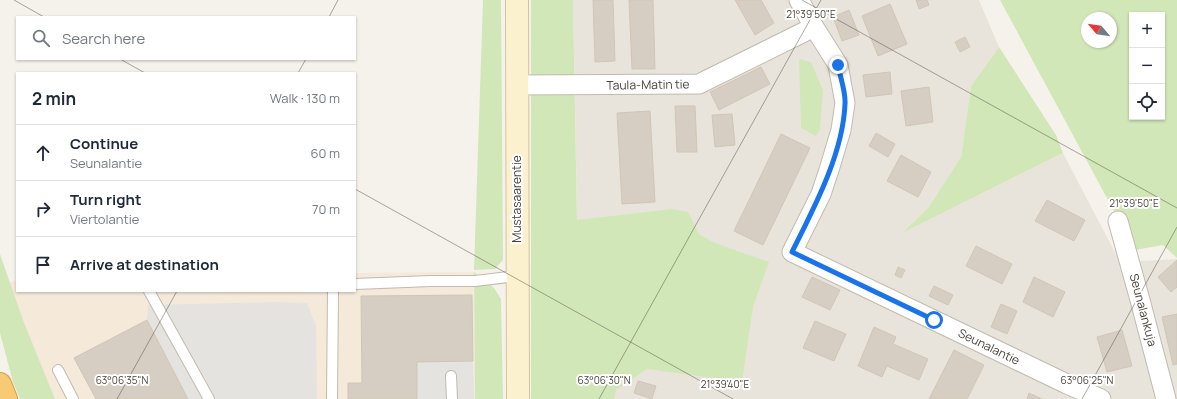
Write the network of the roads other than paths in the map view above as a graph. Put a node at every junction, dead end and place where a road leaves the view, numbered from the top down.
1 (517, 0) edge
2 (800, 0) edge
3 (814, 27) junction
4 (517, 85) junction
5 (1118, 221) dead end
6 (517, 276) junction
7 (356, 284) edge
8 (150, 292) edge
9 (334, 292) edge
10 (58, 370) dead end
11 (451, 376) dead end
12 (0, 384) edge
13 (6, 399) edge
14 (73, 399) edge
15 (209, 399) edge
16 (332, 399) edge
17 (452, 399) edge
18 (518, 399) edge
19 (1101, 399) edge
20 (1166, 399) edge

1 - 4 main road, Mustasaarentie
2 - 3 street
3 - 4 street, Taula-Matin tie
3 - 19 street, Seunalantie
4 - 6 main road, Mustasaarentie
5 - 20 street, Seunalankuja
6 - 7 lane
6 - 18 main road, Mustasaarentie
8 - 15 lane
9 - 16 lane
10 - 14 lane
11 - 17 lane
12 - 13 highway

